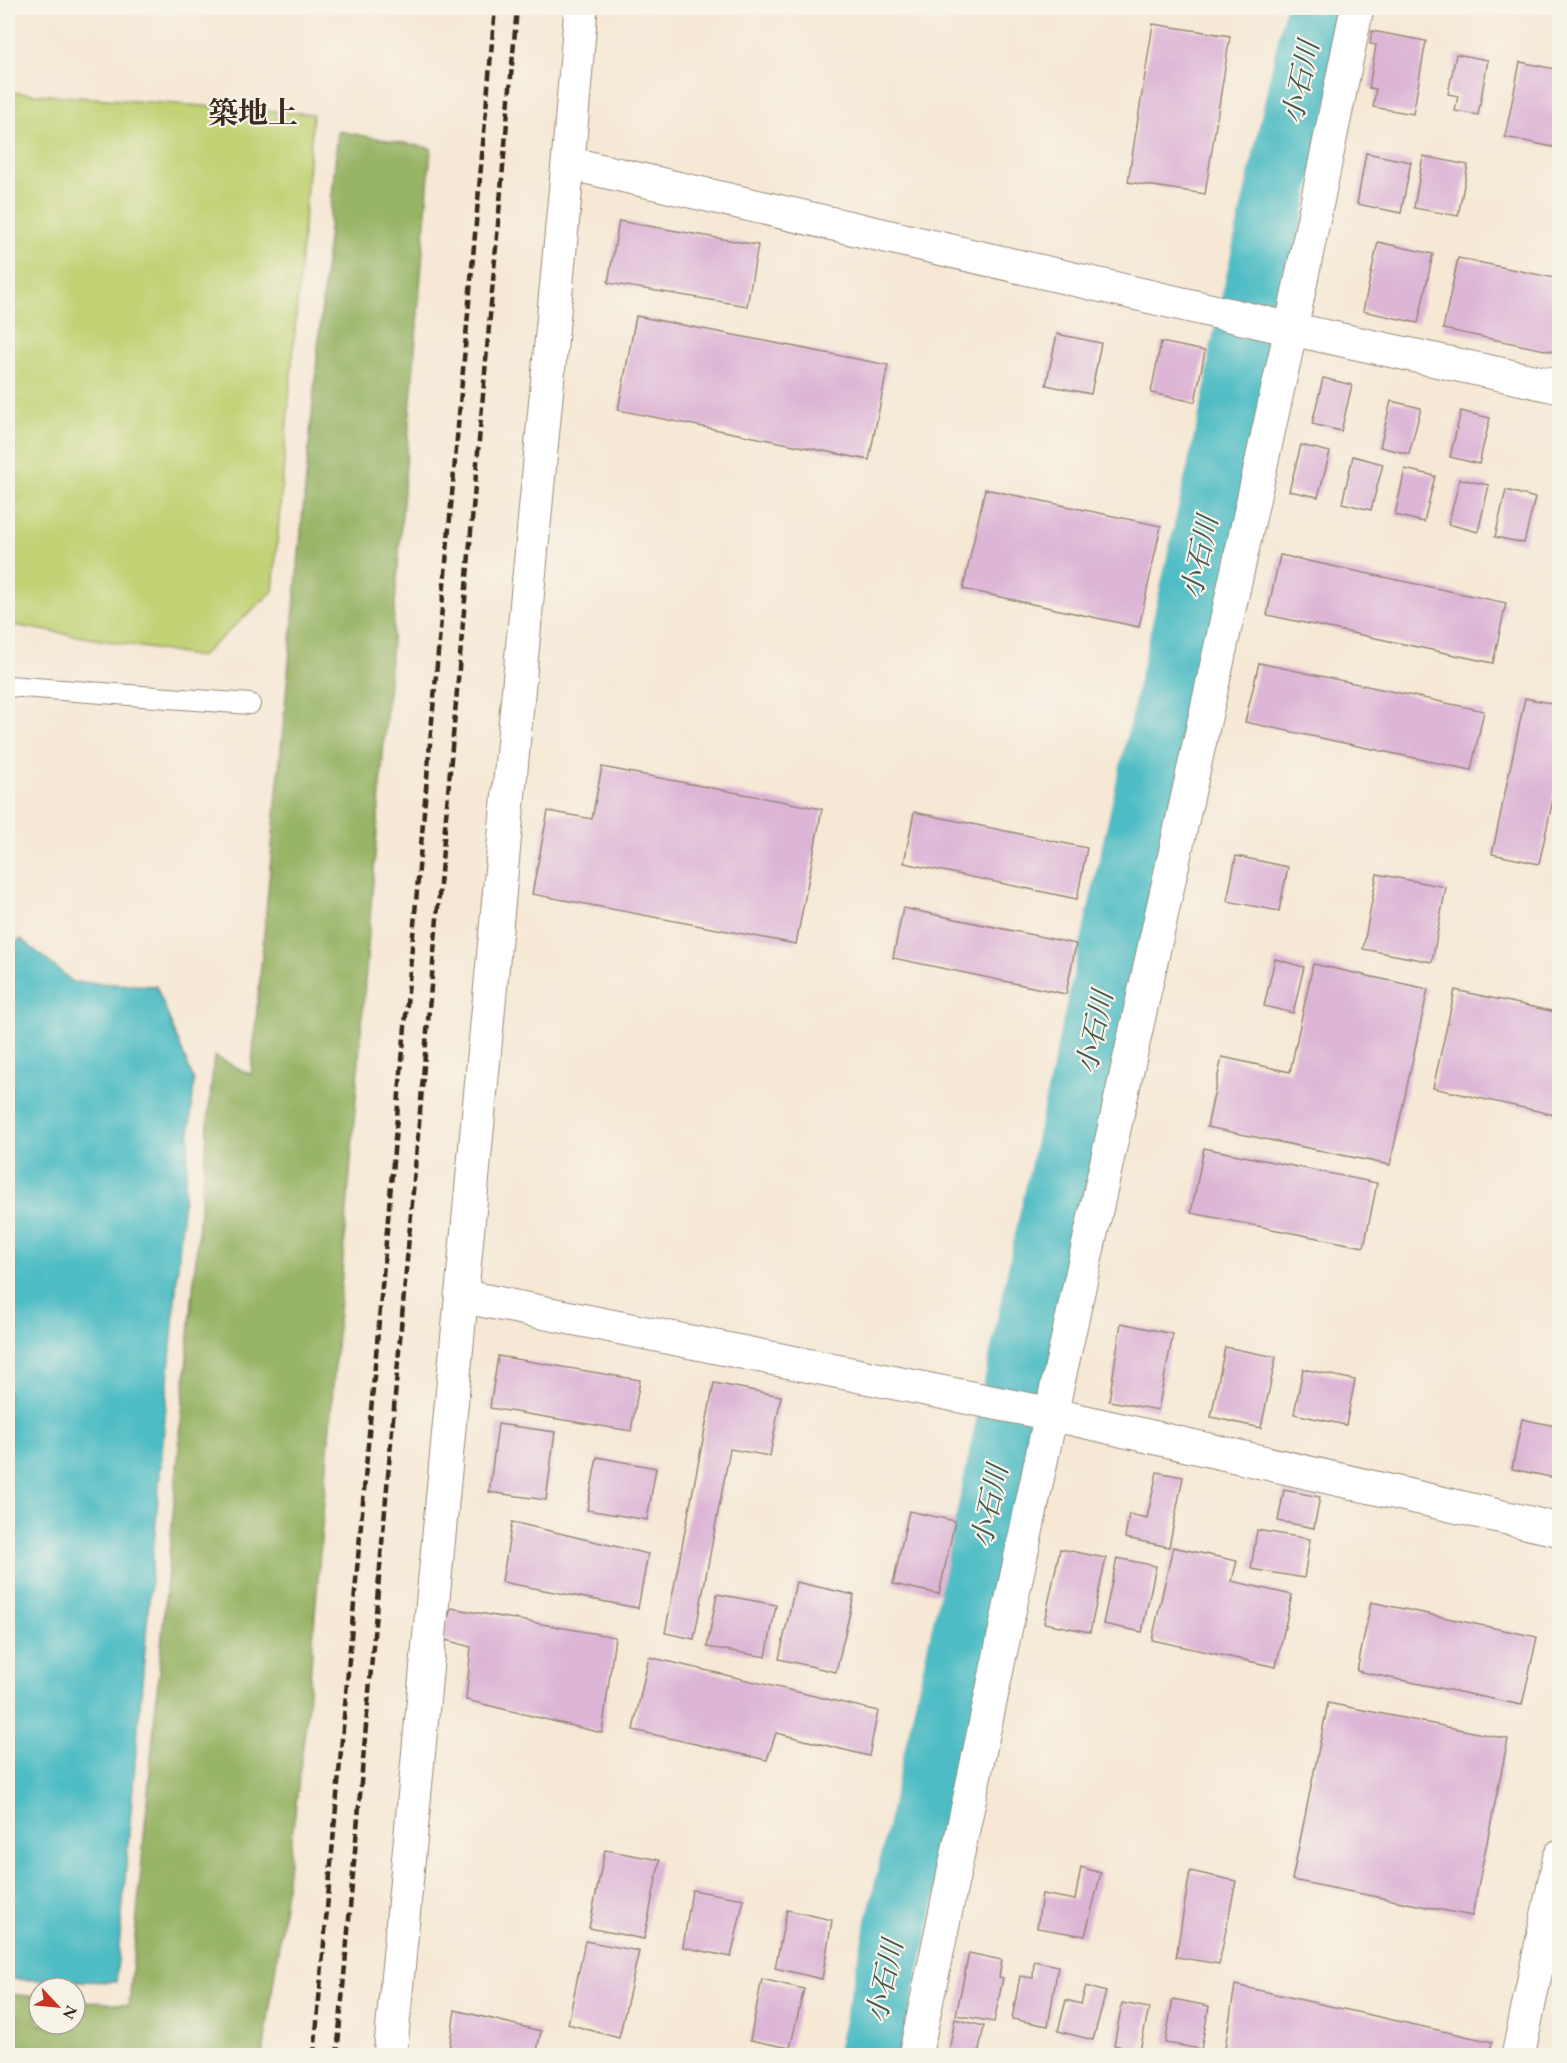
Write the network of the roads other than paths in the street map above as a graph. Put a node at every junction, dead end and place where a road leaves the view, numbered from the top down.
1 (581, 8) edge
2 (1357, 8) edge
3 (568, 163) junction
4 (1291, 329) junction
5 (1560, 387) edge
6 (8, 686) edge
7 (250, 704) dead end
8 (461, 1296) junction
9 (1051, 1414) junction
10 (1560, 1530) edge
11 (1560, 1856) edge
12 (390, 2055) edge
13 (915, 2055) edge
14 (1518, 2055) edge

1 - 3 street
2 - 4 street
3 - 4 street
3 - 8 street
4 - 5 street
4 - 9 street
6 - 7 lane
8 - 9 street
8 - 12 street
9 - 10 street
9 - 13 street
11 - 14 street

